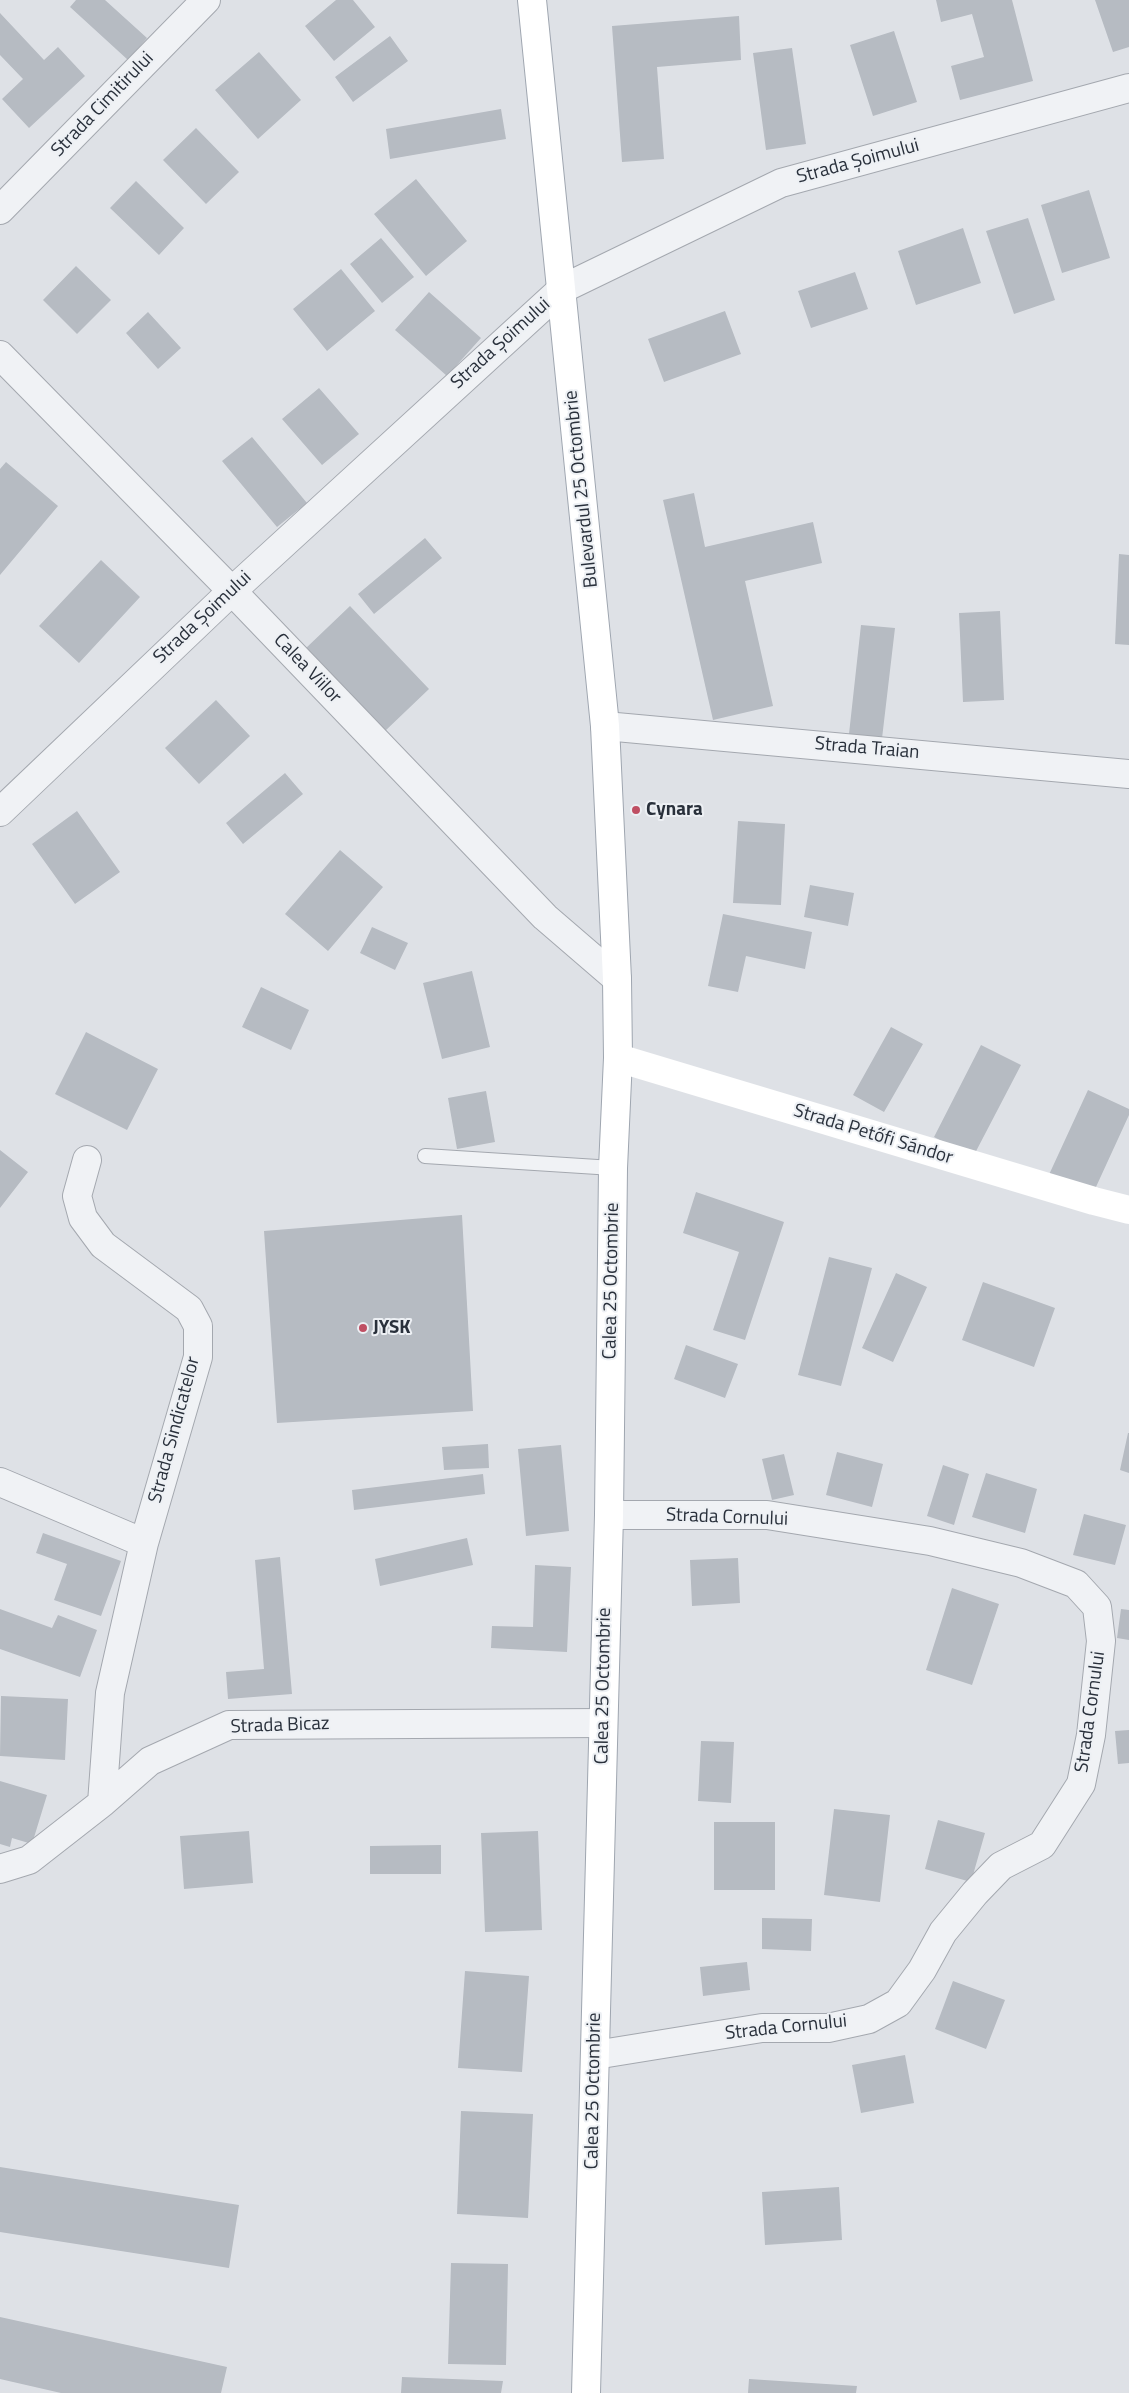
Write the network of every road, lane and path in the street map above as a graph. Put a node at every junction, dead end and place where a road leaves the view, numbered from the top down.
1 (206, 0) edge
2 (532, 0) edge
3 (1129, 88) edge
4 (0, 210) edge
5 (562, 289) junction
6 (0, 355) edge
7 (232, 590) junction
8 (605, 726) junction
9 (1129, 774) edge
10 (0, 812) edge
11 (617, 979) junction
12 (618, 1058) junction
13 (425, 1156) dead end
14 (88, 1160) dead end
15 (613, 1168) junction
16 (1129, 1210) edge
17 (0, 1482) edge
18 (609, 1515) junction
19 (144, 1543) junction
20 (604, 1723) junction
21 (102, 1803) junction
22 (0, 1869) edge
23 (595, 2055) junction
24 (586, 2393) edge

1 - 4 street, Strada Cimitirului
2 - 5 main road, Bulevardul 25 Octombrie
3 - 5 street, Strada Șoimului
5 - 7 street, Strada Șoimului
5 - 8 main road, Bulevardul 25 Octombrie
6 - 7 street, Calea Viilor
7 - 10 street, Strada Șoimului
7 - 11 street, Calea Viilor
8 - 9 street, Strada Traian
8 - 11 main road, Bulevardul 25 Octombrie
11 - 12 main road, Calea 25 Octombrie
12 - 15 main road, Calea 25 Octombrie
12 - 16 main road, Strada Petőfi Sándor
13 - 15 lane
14 - 19 street, Strada Sindicatelor
15 - 18 main road, Calea 25 Octombrie
17 - 19 street
18 - 20 main road, Calea 25 Octombrie
18 - 23 street, Strada Cornului
19 - 21 street, Strada Sindicatelor
20 - 21 street, Strada Bicaz
20 - 23 main road, Calea 25 Octombrie
21 - 22 street, Strada Bicaz
23 - 24 main road, Calea 25 Octombrie

